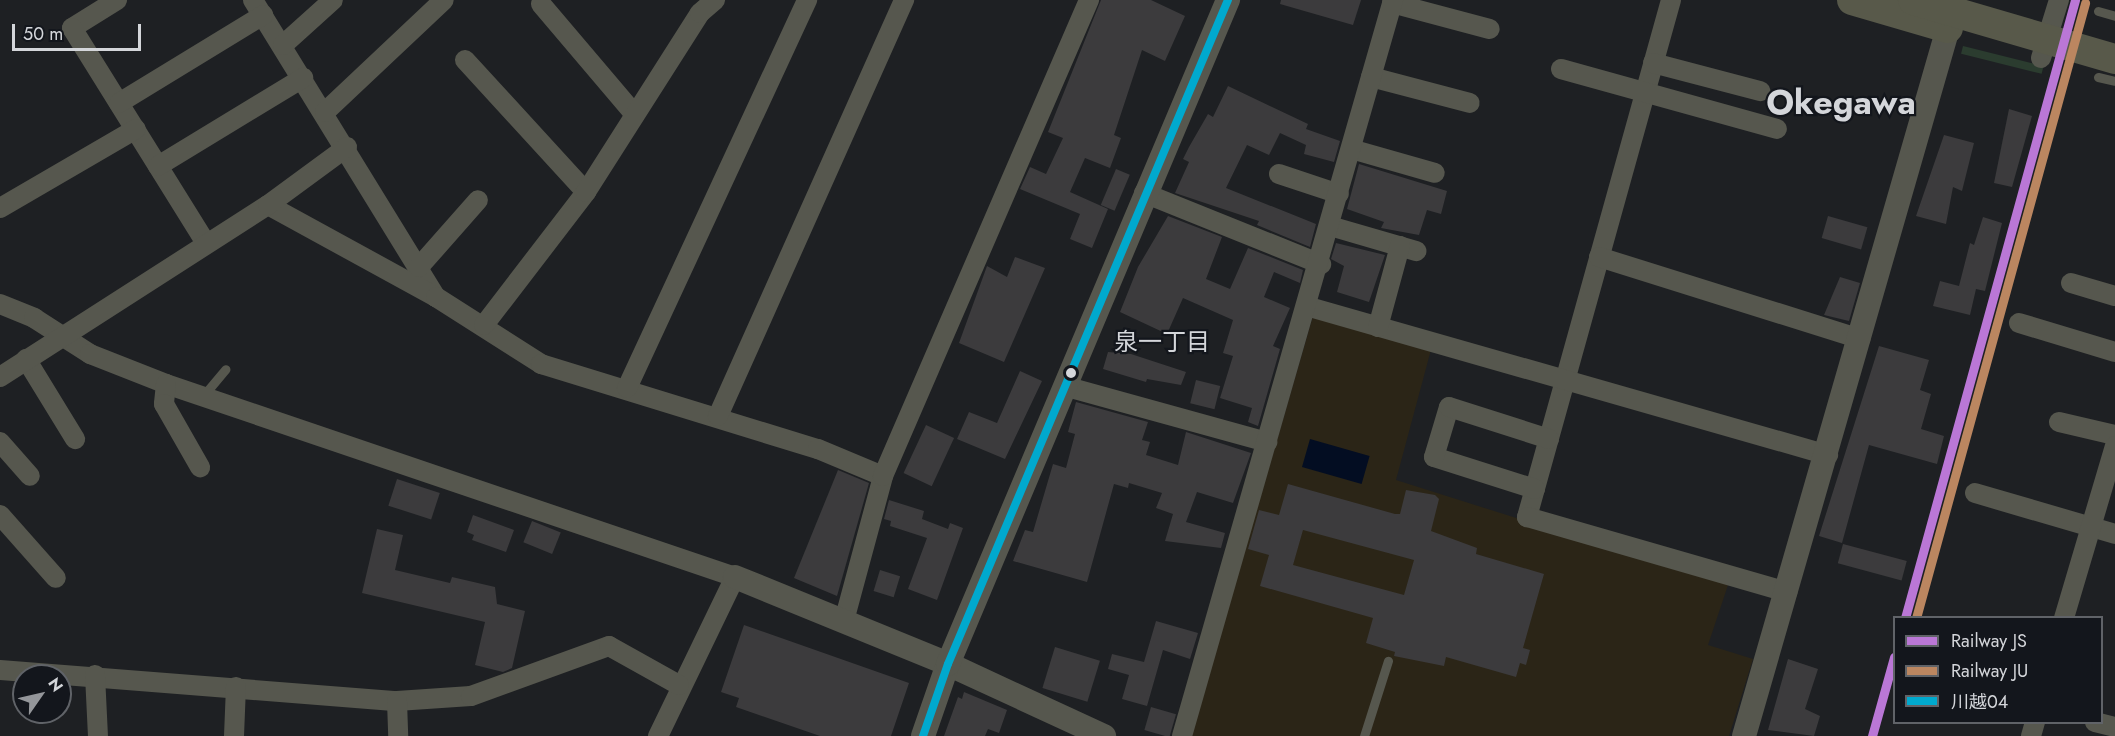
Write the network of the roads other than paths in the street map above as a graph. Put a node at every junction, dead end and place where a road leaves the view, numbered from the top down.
1 (117, 0) edge
2 (333, 0) edge
3 (444, 0) edge
4 (716, 0) edge
5 (807, 0) edge
6 (904, 0) edge
7 (1089, 0) edge
8 (1228, 0) edge
9 (1671, 0) edge
10 (1852, 0) edge
11 (1913, 0) edge
12 (1957, 0) edge
13 (1987, 0) edge
14 (2059, 0) edge
15 (1392, 2) edge
16 (541, 4) dead end
17 (258, 7) edge
18 (694, 7) edge
19 (2098, 11) dead end
20 (2115, 16) edge
21 (1490, 28) dead end
22 (1948, 28) junction
23 (2115, 38) edge
24 (283, 45) junction
25 (2041, 58) dead end
26 (465, 60) dead end
27 (1653, 63) junction
28 (2106, 68) edge
29 (1561, 69) dead end
30 (1371, 77) junction
31 (303, 78) junction
32 (2115, 81) edge
33 (1760, 92) dead end
34 (1644, 94) junction
35 (119, 103) junction
36 (1470, 103) dead end
37 (325, 111) junction
38 (635, 115) junction
39 (136, 129) junction
40 (1776, 129) dead end
41 (347, 147) junction
42 (1351, 149) junction
43 (158, 166) junction
44 (1435, 173) dead end
45 (1279, 174) dead end
46 (586, 192) junction
47 (1144, 193) junction
48 (1339, 194) junction
49 (478, 200) dead end
50 (268, 205) junction
51 (0, 208) edge
52 (1330, 226) junction
53 (206, 243) junction
54 (1599, 257) junction
55 (1321, 264) junction
56 (418, 267) junction
57 (2071, 283) dead end
58 (2115, 296) edge
59 (436, 297) junction
60 (0, 304) edge
61 (1306, 306) junction
62 (2019, 322) dead end
63 (484, 325) junction
64 (1378, 327) junction
65 (57, 337) junction
66 (1860, 339) junction
67 (2115, 352) edge
68 (26, 359) junction
69 (226, 369) dead end
70 (0, 377) edge
71 (1564, 380) junction
72 (166, 384) junction
73 (1064, 386) junction
74 (627, 388) junction
75 (203, 396) junction
76 (718, 416) junction
77 (2059, 422) dead end
78 (2115, 435) edge
79 (1549, 438) junction
80 (75, 439) dead end
81 (0, 442) edge
82 (1267, 442) junction
83 (2115, 446) edge
84 (1828, 455) junction
85 (200, 467) dead end
86 (30, 476) dead end
87 (883, 476) junction
88 (1535, 489) junction
89 (1975, 493) dead end
90 (0, 515) edge
91 (2090, 527) junction
92 (2115, 534) edge
93 (735, 577) junction
94 (56, 578) dead end
95 (1787, 592) junction
96 (2065, 616) edge
97 (844, 621) junction
98 (1388, 661) dead end
99 (948, 664) junction
100 (0, 670) edge
101 (95, 675) junction
102 (679, 686) junction
103 (236, 687) junction
104 (397, 701) junction
105 (2100, 724) edge
106 (2115, 727) edge
107 (98, 736) edge
108 (234, 736) edge
109 (398, 736) edge
110 (658, 736) edge
111 (923, 736) edge
112 (1104, 736) edge
113 (1182, 736) edge
114 (1364, 736) edge
115 (1744, 736) edge

1 - 35 street
2 - 24 street
3 - 37 street
4 - 18 street
5 - 74 street
6 - 76 street
7 - 87 street
8 - 47 street
9 - 27 street
10 - 22 main road
11 - 28 main road, bridge
12 - 22 street
13 - 23 main road
14 - 25 street
15 - 21 street
15 - 30 street
16 - 38 street
17 - 24 street
17 - 35 street
18 - 38 street
19 - 20 lane
22 - 66 street
24 - 31 street
26 - 46 street
27 - 33 street
27 - 34 street
28 - 32 lane
29 - 34 street
30 - 36 street
30 - 42 street
31 - 37 street
31 - 43 street
34 - 40 street
34 - 54 street
35 - 39 street
37 - 41 street
38 - 46 street
39 - 43 street
39 - 51 street
41 - 50 street
41 - 56 street
42 - 44 street
42 - 48 street
43 - 53 street
45 - 48 street
46 - 63 street
47 - 55 street
47 - 73 street
48 - 52 street
49 - 56 street
50 - 53 street
50 - 59 street
52 - 55 street
52 - 64 street
53 - 65 street
54 - 66 street
54 - 71 street
55 - 61 street
56 - 59 street
57 - 58 street
59 - 63 street
60 - 65 street
61 - 64 street
61 - 82 street
62 - 67 street
63 - 74 street
64 - 71 street
65 - 68 street
65 - 72 street
66 - 84 street
68 - 70 street
68 - 80 street
69 - 75 lane
71 - 79 street
71 - 84 street
72 - 75 street
72 - 85 street
73 - 82 street
73 - 99 street
74 - 76 street
75 - 93 street
76 - 87 street
77 - 78 street
79 - 88 street
79 - 88 street
81 - 86 street
82 - 113 street
83 - 91 street
84 - 95 street
87 - 97 street
88 - 95 street
89 - 91 street
90 - 94 street
91 - 92 street
91 - 96 street
93 - 97 street
93 - 102 street
95 - 115 street
97 - 99 street
98 - 114 lane
99 - 111 street
99 - 112 street
100 - 101 street
101 - 103 street
101 - 107 street
102 - 104 street
102 - 110 street
103 - 104 street
103 - 108 street
104 - 109 street
105 - 106 street

